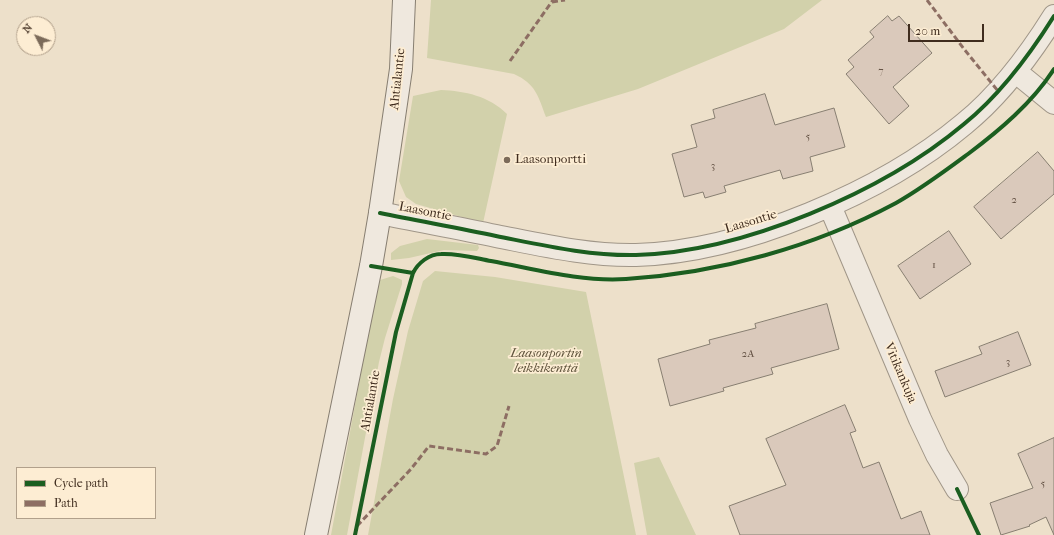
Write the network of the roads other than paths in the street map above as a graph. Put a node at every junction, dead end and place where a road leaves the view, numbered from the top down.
1 (404, 0) edge
2 (1054, 16) edge
3 (1016, 72) junction
4 (1054, 103) edge
5 (830, 206) junction
6 (380, 213) junction
7 (956, 489) dead end
8 (316, 535) edge

1 - 6 street, Ahtialantie
2 - 3 street, Laasontie
3 - 4 street
3 - 5 street, Laasontie
5 - 6 street, Laasontie
5 - 7 street, Vitikankuja
6 - 8 street, Ahtialantie

